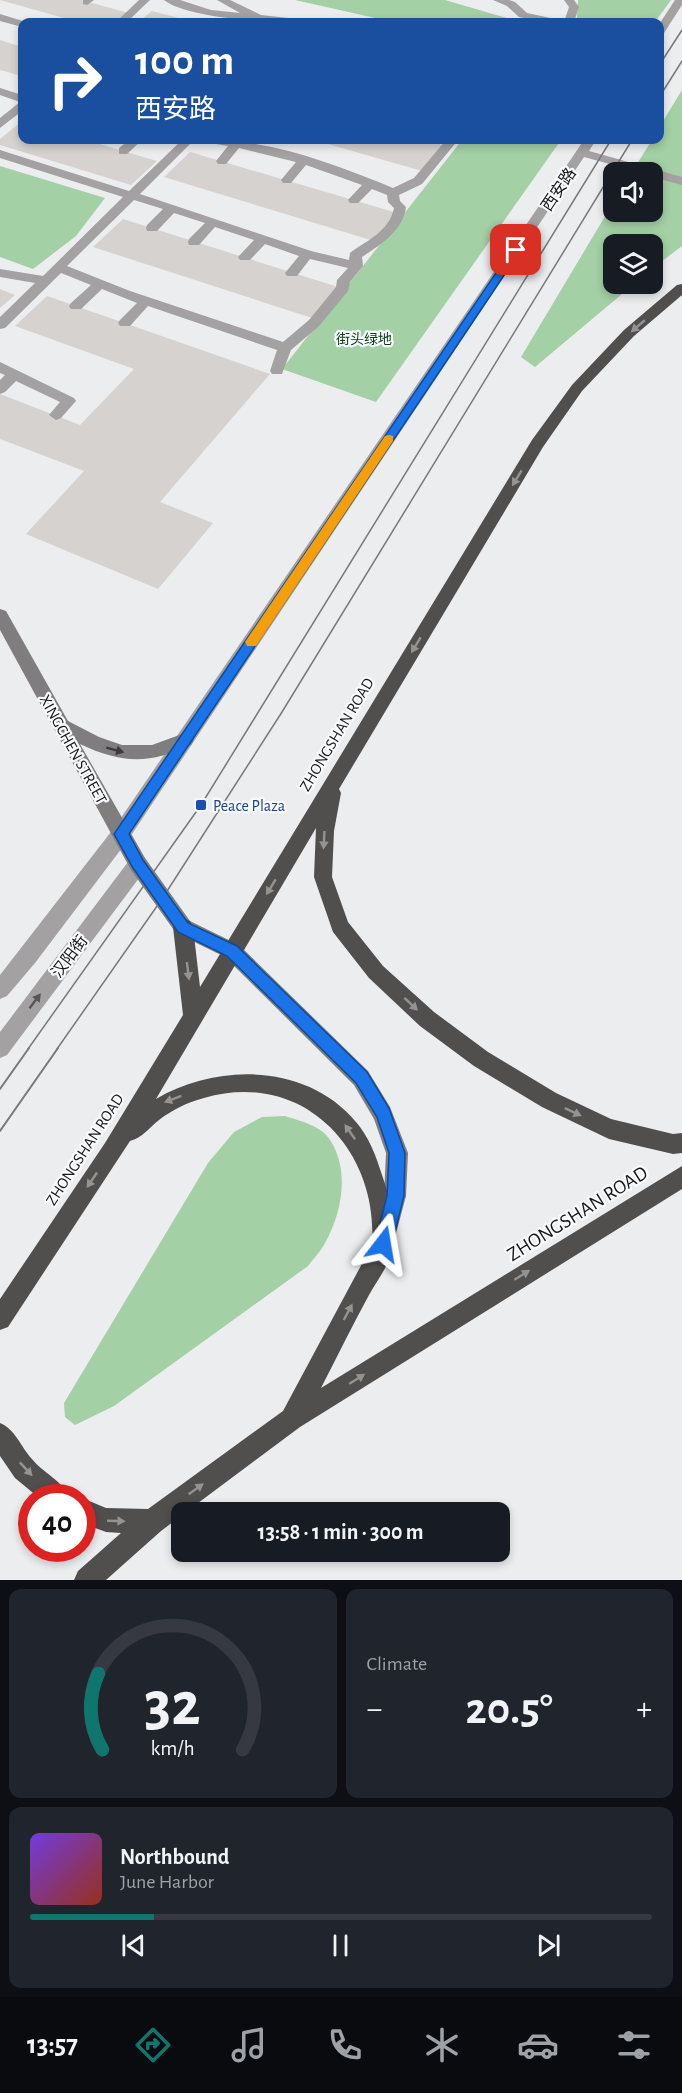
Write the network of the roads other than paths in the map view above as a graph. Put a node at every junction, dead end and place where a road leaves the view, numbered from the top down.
1 (145, 0) edge
2 (169, 0) edge
3 (222, 0) edge
4 (498, 0) edge
5 (569, 0) edge
6 (680, 3) edge
7 (190, 8) junction
8 (0, 17) edge
9 (125, 18) edge
10 (179, 18) dead end
11 (259, 18) joint
12 (537, 18) edge
13 (570, 18) edge
14 (18, 23) edge
15 (664, 25) edge
16 (0, 91) edge
17 (18, 98) edge
18 (18, 108) edge
19 (0, 124) edge
20 (131, 144) edge
21 (184, 144) edge
22 (236, 144) edge
23 (241, 144) edge
24 (449, 144) edge
25 (586, 146) edge
26 (123, 150) dead end
27 (0, 154) edge
28 (305, 159) junction
29 (222, 161) dead end
30 (625, 162) edge
31 (663, 176) edge
32 (287, 180) dead end
33 (682, 181) edge
34 (370, 183) junction
35 (393, 193) junction
36 (131, 195) junction
37 (354, 200) dead end
38 (172, 208) junction
39 (213, 222) junction
40 (152, 228) dead end
41 (262, 239) junction
42 (194, 242) dead end
43 (307, 254) junction
44 (245, 257) dead end
45 (356, 266) junction
46 (58, 267) junction
47 (0, 273) edge
48 (292, 273) dead end
49 (45, 280) junction
50 (100, 284) junction
51 (682, 288) edge
52 (146, 301) junction
53 (76, 306) dead end
54 (125, 323) dead end
55 (0, 325) edge
56 (285, 348) junction
57 (0, 367) edge
58 (277, 371) dead end
59 (14, 374) junction
60 (0, 389) edge
61 (56, 416) dead end
62 (0, 615) edge
63 (62, 726) junction
64 (185, 740) junction
65 (333, 782) junction
66 (121, 834) junction
67 (138, 864) junction
68 (183, 927) junction
69 (232, 951) junction
70 (0, 990) edge
71 (194, 1015) junction
72 (0, 1048) edge
73 (682, 1143) edge
74 (112, 1150) junction
75 (682, 1177) edge
76 (383, 1244) junction
77 (0, 1319) edge
78 (292, 1419) junction
79 (0, 1435) edge
80 (42, 1484) edge
81 (96, 1516) edge
82 (152, 1521) junction
83 (87, 1580) edge

1 - 9 street
2 - 7 street
3 - 11 street
4 - 12 street
5 - 13 street
6 - 15 street
7 - 10 street
7 - 11 street
8 - 14 street
16 - 17 street
18 - 19 street
20 - 26 street
21 - 36 street
22 - 29 street
23 - 28 street
24 - 35 street
25 - 30 street
25 - 64 street, 西安路
27 - 36 street
28 - 32 street
28 - 34 street
31 - 33 street
34 - 35 street
34 - 37 street
35 - 45 street
36 - 38 street
36 - 46 street
38 - 39 street
38 - 40 street
39 - 41 street
39 - 42 street
41 - 43 street
41 - 44 street
43 - 45 street
43 - 48 street
45 - 56 street
46 - 49 street
46 - 50 street
47 - 49 street
49 - 55 street
50 - 52 street
50 - 53 street
51 -> 65 highway, ZHONGSHAN ROAD
52 - 54 street
52 - 56 street
56 - 58 street
57 - 59 street
59 - 60 street
59 - 61 street
62 - 63 street, XINGCHEN STREET
63 -> 64 street
63 - 66 street, XINGCHEN STREET
64 - 66 street, 西安路
65 -> 69 highway, ZHONGSHAN ROAD
65 -> 73 highway
66 - 67 street, XINGCHEN STREET
66 - 70 street, 西安路
67 - 68 street, XINGCHEN STREET
72 -> 67 street, 汉阳街
68 - 69 street, XINGCHEN STREET
68 -> 71 highway
69 - 71 highway, ZHONGSHAN ROAD
69 - 76 street, XINGCHEN STREET
71 - 74 highway, ZHONGSHAN ROAD
76 -> 74 highway
74 -> 77 highway, ZHONGSHAN ROAD
78 -> 75 highway, ZHONGSHAN ROAD
78 -> 76 highway
82 -> 78 highway, ZHONGSHAN ROAD
79 -> 80 highway
81 -> 82 highway
82 - 83 highway, ZHONGSHAN ROAD

